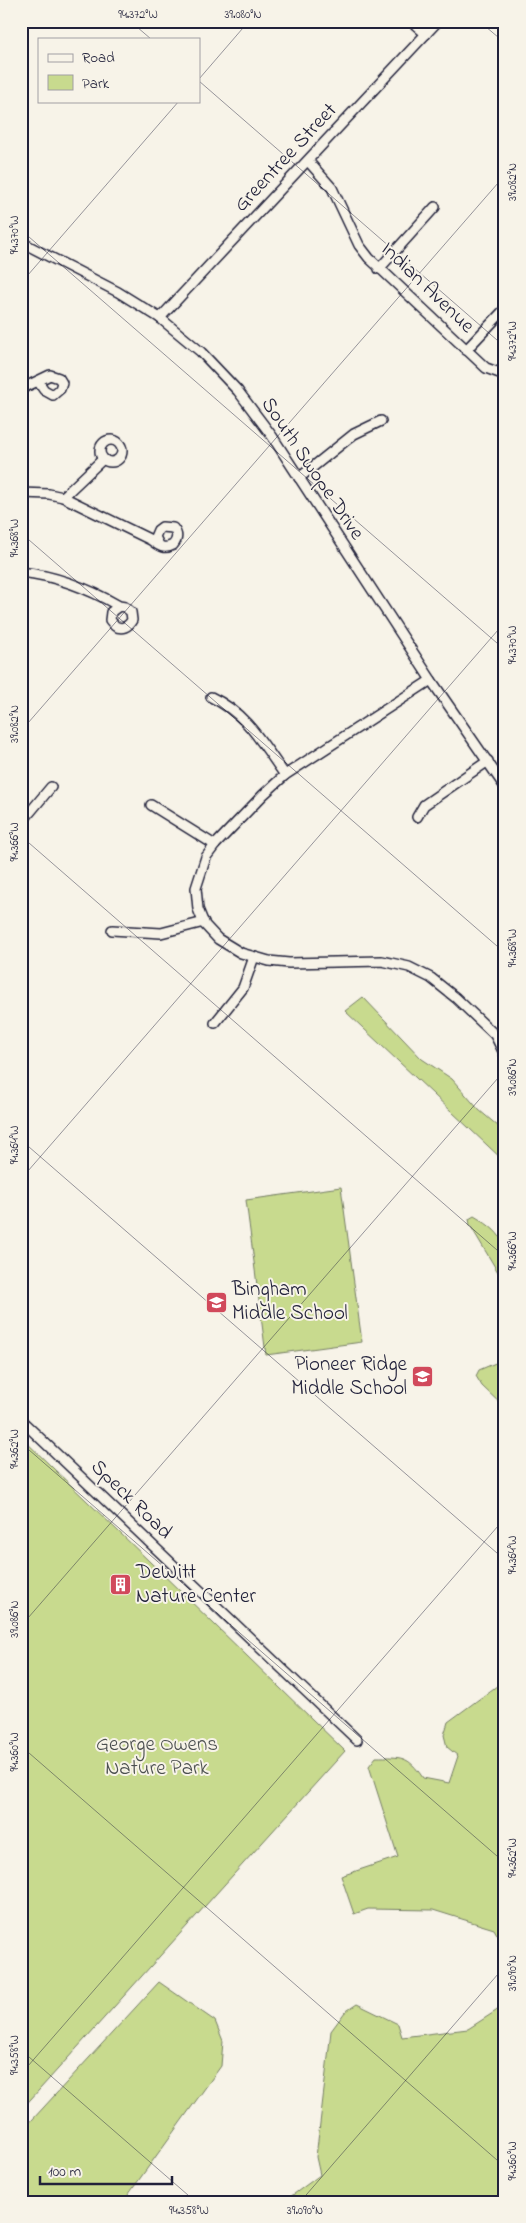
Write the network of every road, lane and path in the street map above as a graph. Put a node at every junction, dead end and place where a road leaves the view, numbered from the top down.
1 (411, 21) edge
2 (438, 21) edge
3 (426, 34) junction
4 (308, 161) junction
5 (435, 207) dead end
6 (21, 242) edge
7 (379, 269) junction
8 (505, 309) edge
9 (160, 318) junction
10 (466, 350) junction
11 (505, 375) edge
12 (38, 381) dead end
13 (21, 390) edge
14 (381, 421) dead end
15 (103, 459) dead end
16 (298, 478) junction
17 (21, 493) edge
18 (63, 497) junction
19 (159, 545) dead end
20 (21, 572) edge
21 (119, 606) dead end
22 (431, 680) junction
23 (211, 696) dead end
24 (488, 761) junction
25 (285, 775) junction
26 (50, 787) dead end
27 (505, 787) edge
28 (151, 805) dead end
29 (417, 817) dead end
30 (21, 823) edge
31 (215, 845) junction
32 (204, 922) junction
33 (112, 930) dead end
34 (254, 957) junction
35 (215, 1023) dead end
36 (505, 1055) edge
37 (21, 1420) edge
38 (357, 1740) dead end

1 - 3 street
2 - 3 street, Greentree Street
3 - 4 street, Greentree Street
4 - 7 street, Indian Avenue
4 - 9 street, Greentree Street
5 - 7 street
6 - 9 street, South Swope Drive
7 - 10 street, Indian Avenue
8 - 10 street
9 - 16 street, South Swope Drive
10 - 11 street, Indian Avenue
12 - 13 street
14 - 16 street
15 - 18 street
16 - 22 street, South Swope Drive
17 - 18 street
18 - 19 street
20 - 21 street
22 - 24 street, South Swope Drive
22 - 25 street
23 - 25 street
24 - 27 street, South Swope Drive
24 - 29 street
25 - 31 street
26 - 30 street
28 - 31 street
31 - 32 street
32 - 33 street
32 - 34 street
34 - 35 street
34 - 36 street
37 - 38 street, Speck Road

